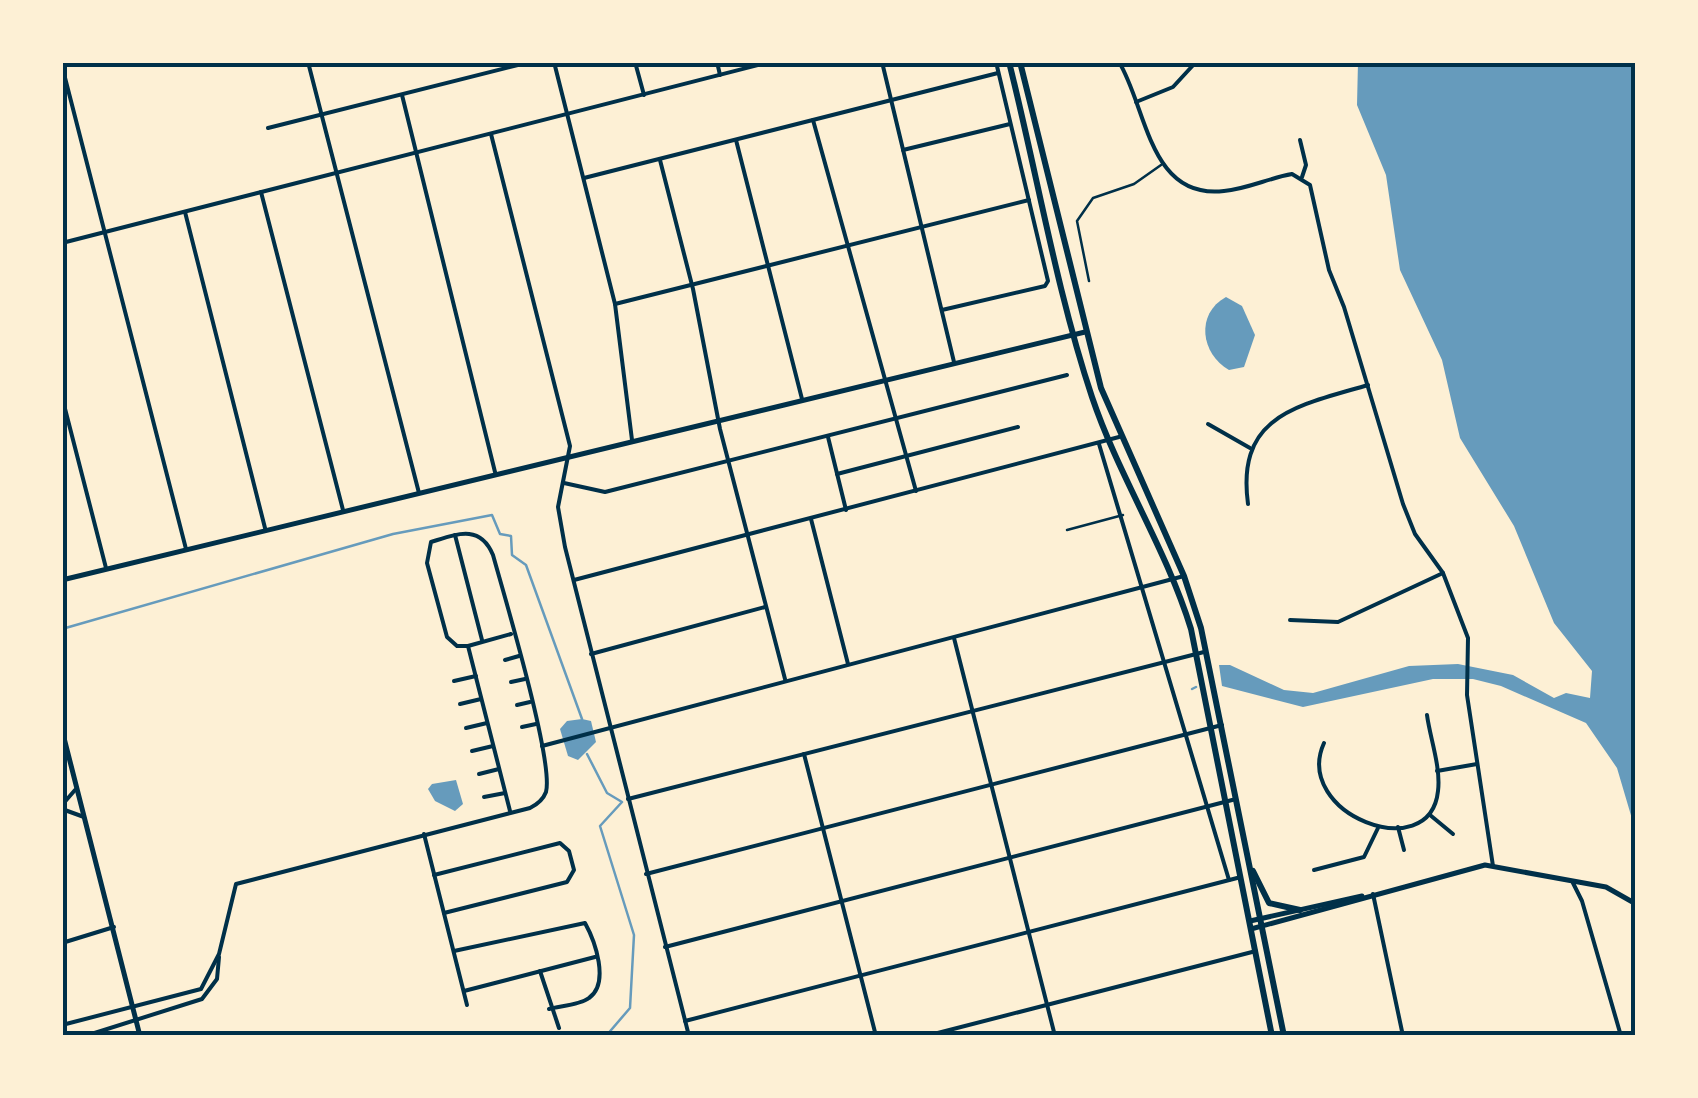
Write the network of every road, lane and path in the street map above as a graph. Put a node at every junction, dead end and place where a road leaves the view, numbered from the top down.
1 (308, 62) edge
2 (530, 62) edge
3 (554, 62) edge
4 (636, 62) edge
5 (717, 62) edge
6 (770, 62) edge
7 (882, 62) edge
8 (996, 62) edge
9 (1008, 62) edge
10 (1020, 62) edge
11 (1119, 62) edge
12 (1196, 62) edge
13 (62, 66) edge
14 (998, 73) junction
15 (720, 75) junction
16 (402, 95) junction
17 (644, 95) junction
18 (891, 99) junction
19 (1136, 102) junction
20 (567, 114) junction
21 (321, 115) junction
22 (813, 120) junction
23 (1010, 124) junction
24 (268, 128) dead end
25 (491, 134) junction
26 (736, 140) junction
27 (1300, 140) dead end
28 (903, 150) junction
29 (415, 153) junction
30 (660, 160) junction
31 (1162, 164) junction
32 (337, 173) junction
33 (1302, 176) junction
34 (584, 178) junction
35 (261, 192) junction
36 (1029, 200) junction
37 (185, 212) junction
38 (1058, 220) junction
39 (1048, 222) junction
40 (922, 226) junction
41 (104, 232) junction
42 (62, 243) edge
43 (845, 245) junction
44 (769, 265) junction
45 (1089, 281) dead end
46 (692, 284) junction
47 (616, 304) junction
48 (942, 310) junction
49 (1085, 332) junction
50 (1074, 334) junction
51 (954, 362) junction
52 (1067, 375) dead end
53 (888, 378) junction
54 (1368, 386) junction
55 (62, 397) edge
56 (802, 399) junction
57 (897, 418) junction
58 (719, 419) junction
59 (1208, 424) dead end
60 (1018, 427) dead end
61 (828, 436) junction
62 (1119, 437) junction
63 (632, 440) junction
64 (1109, 441) junction
65 (1099, 444) junction
66 (1250, 448) junction
67 (568, 455) junction
68 (907, 456) junction
69 (728, 461) junction
70 (496, 472) junction
71 (837, 474) junction
72 (564, 482) junction
73 (419, 492) junction
74 (916, 492) junction
75 (1248, 504) dead end
76 (342, 510) junction
77 (846, 510) junction
78 (1123, 515) junction
79 (811, 519) junction
80 (265, 528) junction
81 (1067, 530) dead end
82 (454, 534) junction
83 (748, 536) junction
84 (186, 549) junction
85 (106, 568) junction
86 (1443, 573) junction
87 (1184, 576) junction
88 (62, 580) edge
89 (574, 580) junction
90 (1174, 580) junction
91 (1145, 588) junction
92 (766, 607) junction
93 (1290, 620) dead end
94 (514, 633) junction
95 (954, 637) junction
96 (482, 640) junction
97 (468, 646) junction
98 (1208, 652) junction
99 (591, 654) junction
100 (1197, 654) junction
101 (519, 656) junction
102 (505, 660) dead end
103 (1166, 662) junction
104 (848, 664) junction
105 (476, 676) junction
106 (525, 679) junction
107 (785, 680) junction
108 (454, 681) dead end
109 (511, 682) dead end
110 (481, 699) junction
111 (530, 702) junction
112 (460, 704) dead end
113 (517, 705) dead end
114 (973, 711) junction
115 (1426, 715) dead end
116 (488, 723) junction
117 (536, 724) junction
118 (609, 726) junction
119 (1222, 726) junction
120 (522, 727) dead end
121 (466, 728) dead end
122 (1212, 728) junction
123 (62, 730) edge
124 (1187, 734) junction
125 (1324, 743) dead end
126 (493, 746) junction
127 (542, 746) junction
128 (472, 751) dead end
129 (804, 754) junction
130 (1478, 764) junction
131 (499, 769) junction
132 (1437, 771) junction
133 (479, 774) dead end
134 (992, 785) junction
135 (77, 788) junction
136 (505, 792) junction
137 (484, 797) dead end
138 (1237, 799) junction
139 (628, 800) junction
140 (1226, 802) junction
141 (62, 807) edge
142 (1208, 807) junction
143 (511, 813) junction
144 (1428, 814) junction
145 (84, 817) junction
146 (1398, 827) junction
147 (822, 828) junction
148 (1378, 828) junction
149 (424, 834) junction
150 (1453, 834) dead end
151 (1404, 850) dead end
152 (1010, 858) junction
153 (1250, 866) junction
154 (1493, 866) junction
155 (1314, 870) dead end
156 (434, 874) junction
157 (646, 874) junction
158 (1241, 877) junction
159 (1229, 880) junction
160 (1572, 880) junction
161 (1369, 895) junction
162 (841, 902) junction
163 (1636, 904) edge
164 (1300, 910) junction
165 (444, 913) junction
166 (1261, 923) junction
167 (1250, 925) junction
168 (114, 927) junction
169 (1029, 931) junction
170 (62, 942) edge
171 (665, 947) junction
172 (454, 951) junction
173 (1256, 951) junction
174 (218, 954) junction
175 (596, 957) junction
176 (540, 971) junction
177 (860, 975) junction
178 (464, 990) junction
179 (1048, 1004) junction
180 (467, 1005) dead end
181 (133, 1008) junction
182 (550, 1009) junction
183 (684, 1020) junction
184 (136, 1021) junction
185 (62, 1024) edge
186 (560, 1028) dead end
187 (85, 1036) edge
188 (140, 1036) edge
189 (689, 1036) edge
190 (876, 1036) edge
191 (926, 1036) edge
192 (1055, 1036) edge
193 (1272, 1036) edge
194 (1284, 1036) edge
195 (1402, 1036) edge
196 (1622, 1036) edge

1 - 21 street
2 - 16 street
3 - 20 street
4 - 17 street
5 - 15 street
6 - 15 street
7 - 18 street
8 - 14 street
9 - 39 main road
10 - 38 main road
11 - 19 street
12 - 19 street
13 - 41 street
14 - 18 street
14 - 23 street
15 - 17 street
16 - 21 street
16 - 29 street
17 - 20 street
18 - 22 street
18 - 28 street
19 - 31 street
20 - 25 street
20 - 34 street
21 - 24 street
21 - 32 street
22 - 26 street
22 - 43 street
23 - 28 street
23 - 36 street
25 - 29 street
25 - 67 street
26 - 30 street
26 - 44 street
27 - 33 street
28 - 40 street
29 - 32 street
29 - 70 street
30 - 34 street
30 - 46 street
31 - 33 street
31 - 45 lane
32 - 35 street
32 - 73 street
33 - 54 street
34 - 47 street
35 - 37 street
35 - 76 street
36 - 40 street
36 - 48 street
37 - 41 street
37 - 80 street
38 - 39 main road
38 - 49 main road
39 - 50 main road
40 - 43 street
40 - 48 street
41 - 42 street
41 - 84 street
43 - 44 street
43 - 53 street
44 - 46 street
44 - 56 street
46 - 47 street
46 - 58 street
47 - 63 street
48 - 51 street
49 - 50 street
49 - 62 main road
50 - 51 street
50 - 64 main road
51 - 53 street
52 - 57 street
53 - 56 street
53 - 57 street
54 - 66 street
54 - 86 street
55 - 85 street
56 - 58 street
57 - 61 street
57 - 68 street
58 - 63 street
58 - 69 street
59 - 66 street
60 - 68 street
61 - 69 street
61 - 71 street
62 - 64 street
62 - 87 main road
63 - 67 street
64 - 65 street
64 - 90 main road
65 - 74 street
65 - 78 street
66 - 75 street
67 - 70 street
67 - 72 street
68 - 71 street
68 - 74 street
69 - 72 street
69 - 83 street
70 - 73 street
71 - 77 street
72 - 89 street
73 - 76 street
74 - 77 street
76 - 80 street
77 - 79 street
78 - 81 lane
78 - 91 street
79 - 83 street
79 - 104 street
80 - 84 street
82 - 94 street
82 - 96 street
82 - 97 street
83 - 89 street
83 - 92 street
84 - 85 street
85 - 88 street
86 - 93 street
86 - 130 street
87 - 90 street
87 - 98 main road
89 - 99 street
90 - 91 street
90 - 100 main road
91 - 95 street
91 - 103 street
92 - 99 street
92 - 107 street
94 - 96 street
94 - 101 street
95 - 104 street
95 - 114 street
96 - 97 street
97 - 105 street
98 - 100 street
98 - 119 main road
99 - 118 street
100 - 103 street
100 - 122 main road
101 - 102 street
101 - 106 street
103 - 114 street
103 - 124 street
104 - 107 street
105 - 108 street
105 - 110 street
106 - 109 street
106 - 111 street
107 - 118 street
110 - 112 street
110 - 116 street
111 - 113 street
111 - 117 street
114 - 129 street
114 - 134 street
115 - 132 street
116 - 121 street
116 - 126 street
117 - 120 street
117 - 127 street
118 - 127 street
118 - 139 street
119 - 122 street
119 - 138 main road
122 - 124 street
122 - 140 main road
123 - 135 street
124 - 134 street
124 - 142 street
125 - 148 street
126 - 128 street
126 - 131 street
127 - 143 street
129 - 139 street
129 - 147 street
130 - 132 street
130 - 154 street
131 - 133 street
131 - 136 street
132 - 144 street
134 - 147 street
134 - 152 street
135 - 141 street
135 - 145 street
136 - 137 street
136 - 143 street
138 - 140 street
138 - 153 main road
139 - 157 street
140 - 142 street
140 - 158 main road
141 - 145 street
142 - 152 street
142 - 159 street
143 - 149 street
144 - 146 street
144 - 150 street
145 - 168 street
146 - 148 street
146 - 151 street
147 - 157 street
147 - 162 street
148 - 155 street
149 - 156 street
149 - 174 street
152 - 162 street
152 - 169 street
153 - 164 main road
153 - 166 main road
154 - 160 street
154 - 161 street
156 - 165 street
156 - 165 street
157 - 171 street
158 - 159 street
158 - 167 main road
159 - 169 street
160 - 163 street
160 - 196 street
161 - 164 street
161 - 166 street
161 - 195 street
162 - 171 street
162 - 177 street
164 - 166 street
165 - 172 street
166 - 167 street
166 - 194 main road
167 - 173 main road
168 - 170 street
168 - 181 street
169 - 177 street
169 - 179 street
171 - 183 street
172 - 175 street
172 - 178 street
173 - 179 street
173 - 193 main road
174 - 181 street
174 - 184 street
175 - 176 street
175 - 182 street
176 - 178 street
176 - 182 street
177 - 183 street
177 - 190 street
178 - 180 street
179 - 191 street
179 - 192 street
181 - 184 street
181 - 185 street
182 - 186 street
183 - 189 street
184 - 187 street
184 - 188 street

